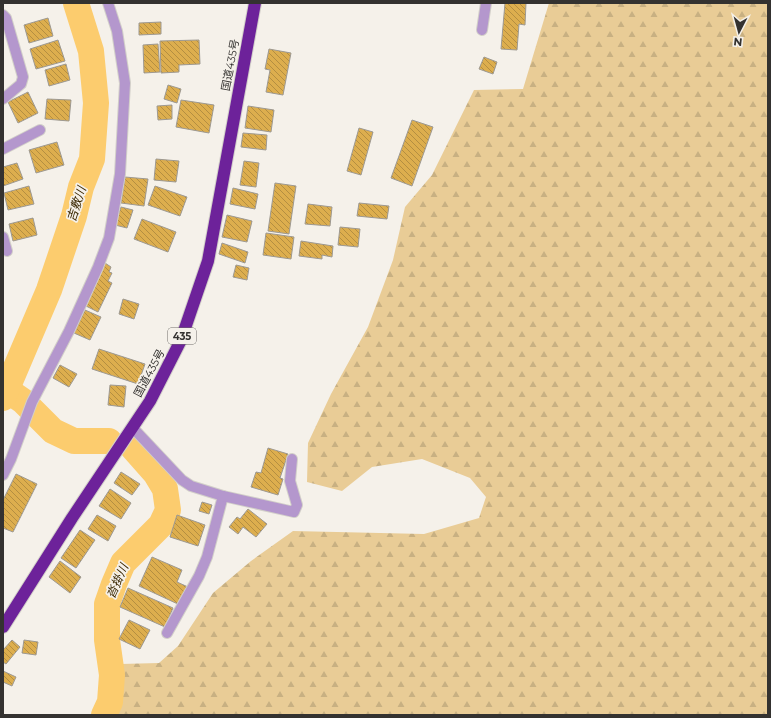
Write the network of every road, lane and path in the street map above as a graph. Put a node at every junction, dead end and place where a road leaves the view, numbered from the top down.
1 (108, 3) edge
2 (255, 3) edge
3 (486, 3) edge
4 (3, 15) edge
5 (482, 30) dead end
6 (3, 99) edge
7 (40, 130) dead end
8 (3, 149) edge
9 (3, 237) edge
10 (7, 251) dead end
11 (132, 428) junction
12 (292, 459) dead end
13 (3, 475) edge
14 (223, 496) junction
15 (3, 627) edge
16 (167, 633) dead end

1 - 13 street
2 - 11 highway, 国道435号 / 435
3 - 5 street
4 - 6 street
7 - 8 street
9 - 10 street
11 - 14 street
11 - 15 highway, 国道435号 / 435
12 - 14 street
14 - 16 street

